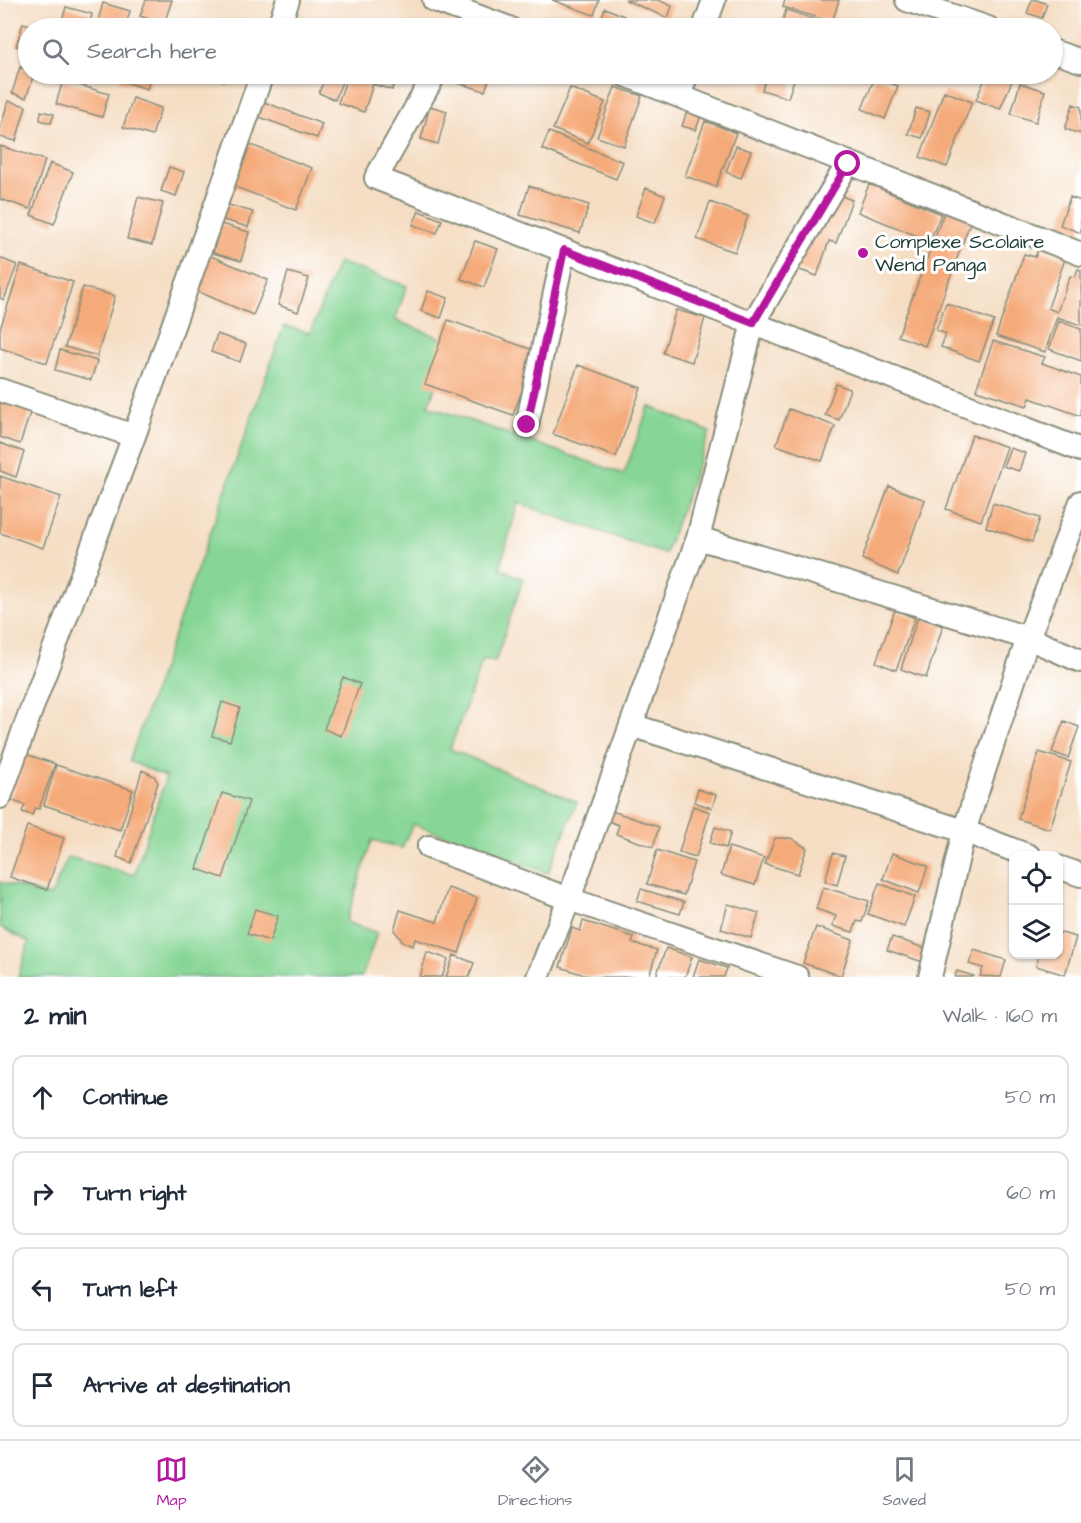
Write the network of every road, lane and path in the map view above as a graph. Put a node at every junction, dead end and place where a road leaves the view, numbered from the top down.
1 (288, 0) edge
2 (434, 0) edge
3 (714, 0) edge
4 (907, 0) edge
5 (282, 18) edge
6 (461, 18) edge
7 (708, 18) edge
8 (959, 18) edge
9 (1063, 55) edge
10 (1081, 61) edge
11 (258, 84) edge
12 (429, 84) edge
13 (648, 84) edge
14 (683, 84) edge
15 (679, 96) junction
16 (848, 164) junction
17 (564, 250) junction
18 (1081, 254) edge
19 (753, 323) junction
20 (0, 390) edge
21 (527, 425) dead end
22 (134, 436) junction
23 (1081, 450) edge
24 (1081, 502) edge
25 (698, 538) junction
26 (1028, 638) junction
27 (1081, 661) edge
28 (632, 725) junction
29 (0, 797) edge
30 (964, 831) junction
31 (429, 847) dead end
32 (1018, 851) edge
33 (1063, 868) edge
34 (1081, 875) edge
35 (569, 899) junction
36 (538, 977) edge
37 (797, 977) edge
38 (930, 977) edge

1 - 5 street
2 - 6 street
3 - 7 street
4 - 8 street
9 - 10 street
11 - 22 street
12 - 17 street
13 - 15 street
14 - 15 street
15 - 16 street
16 - 18 street
16 - 19 street
17 - 19 street
17 - 21 street
19 - 23 street
19 - 25 street
20 - 22 street
22 - 29 street
24 - 26 street
25 - 26 street
25 - 28 street
26 - 27 street
26 - 30 street
28 - 30 street
28 - 35 street
30 - 32 street
30 - 38 street
31 - 35 street
33 - 34 street
35 - 36 street
35 - 37 street

